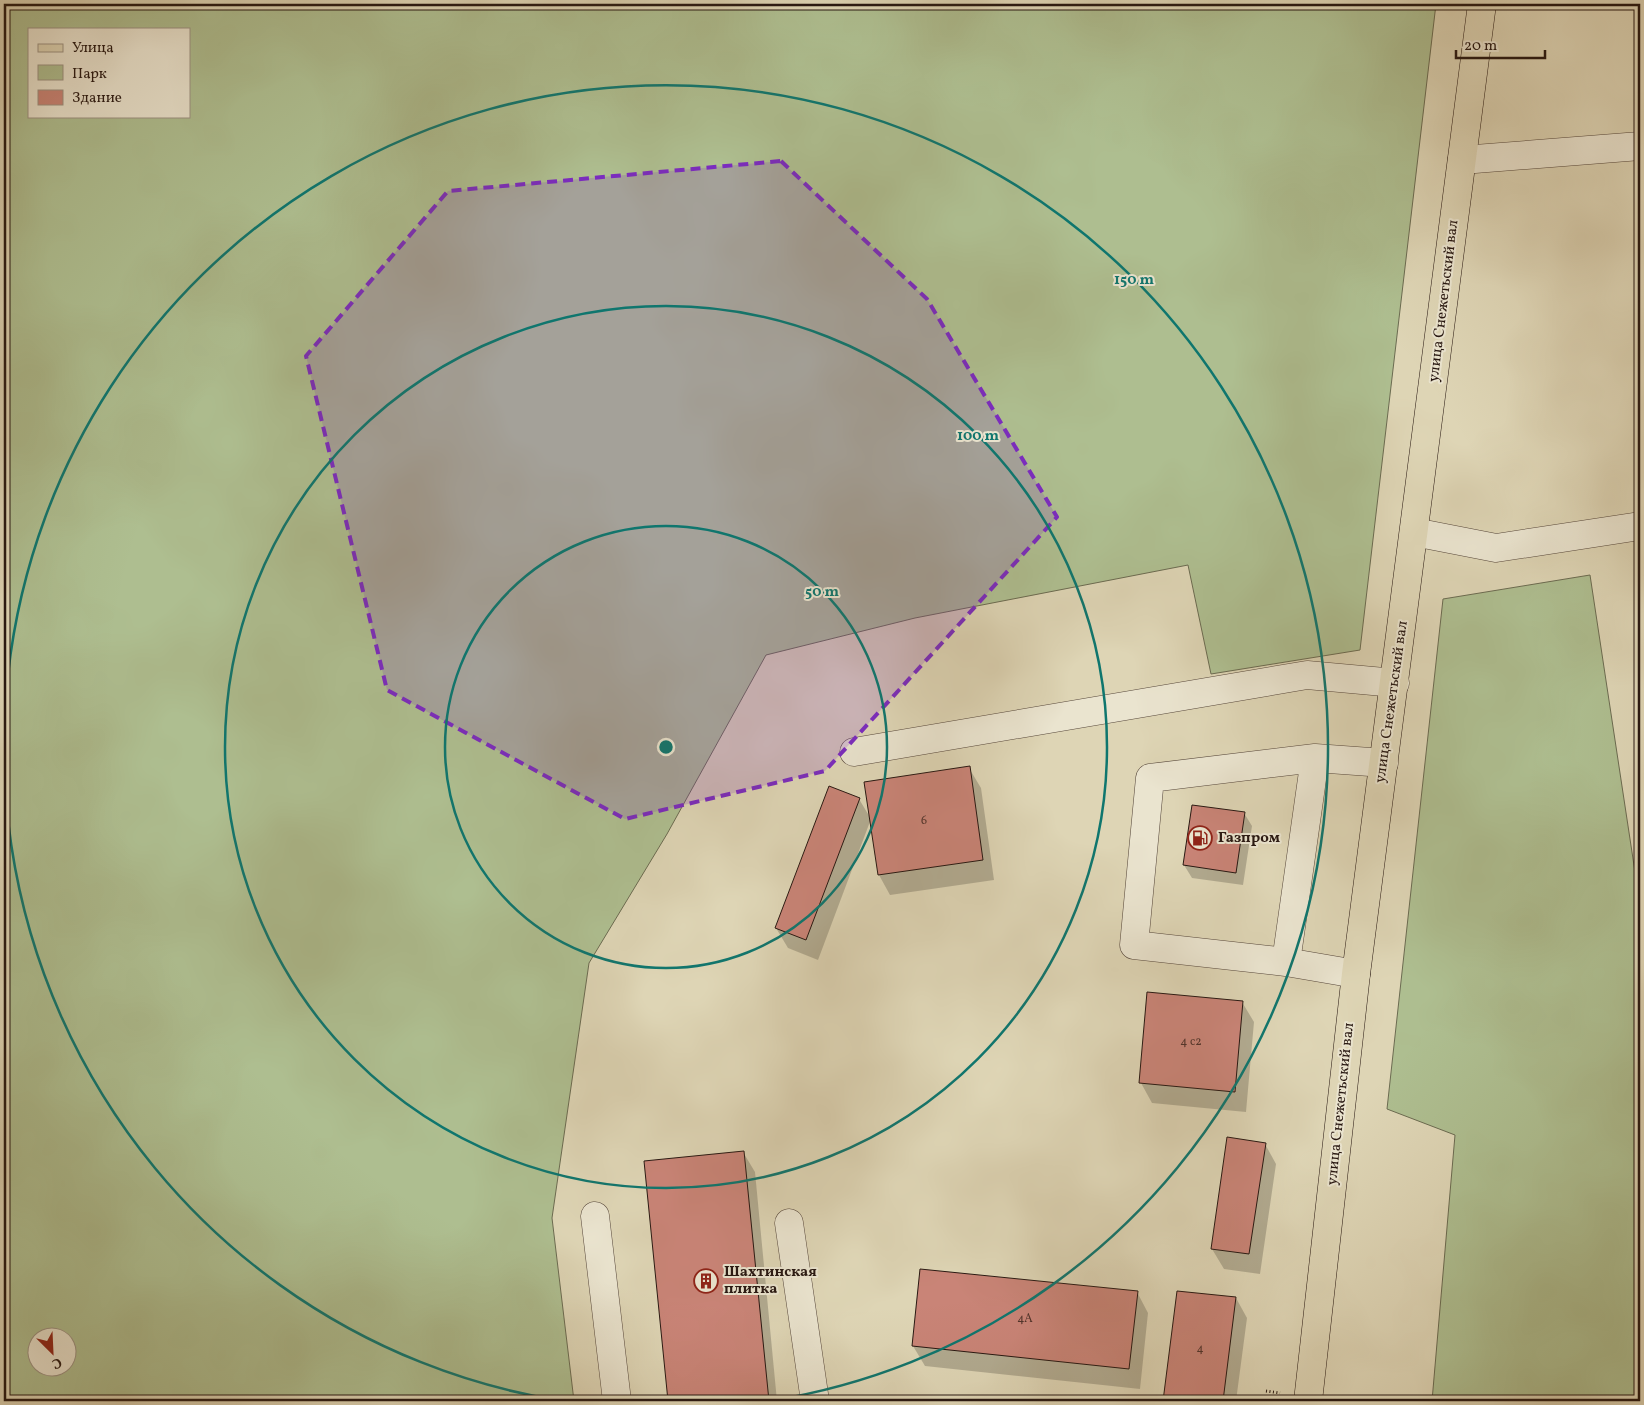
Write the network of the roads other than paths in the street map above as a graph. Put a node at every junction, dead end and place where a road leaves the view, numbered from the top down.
1 (1482, 4) edge
2 (1640, 146) edge
3 (1462, 160) junction
4 (1640, 526) edge
5 (1414, 532) junction
6 (1395, 682) junction
7 (854, 752) dead end
8 (1315, 758) junction
9 (1384, 763) junction
10 (1286, 962) junction
11 (1356, 974) junction
12 (595, 1216) dead end
13 (789, 1223) dead end
14 (617, 1401) edge
15 (815, 1401) edge
16 (1308, 1401) edge

1 - 3 main road, улица Снежетьский вал
2 - 3 lane
3 - 5 main road, улица Снежетьский вал
4 - 5 lane
5 - 6 main road, улица Снежетьский вал
6 - 7 lane
6 - 9 main road, улица Снежетьский вал
8 - 9 lane
8 - 10 lane
8 - 10 lane
9 - 11 main road, улица Снежетьский вал
10 - 11 lane
11 - 16 main road, улица Снежетьский вал
12 - 14 lane
13 - 15 lane

